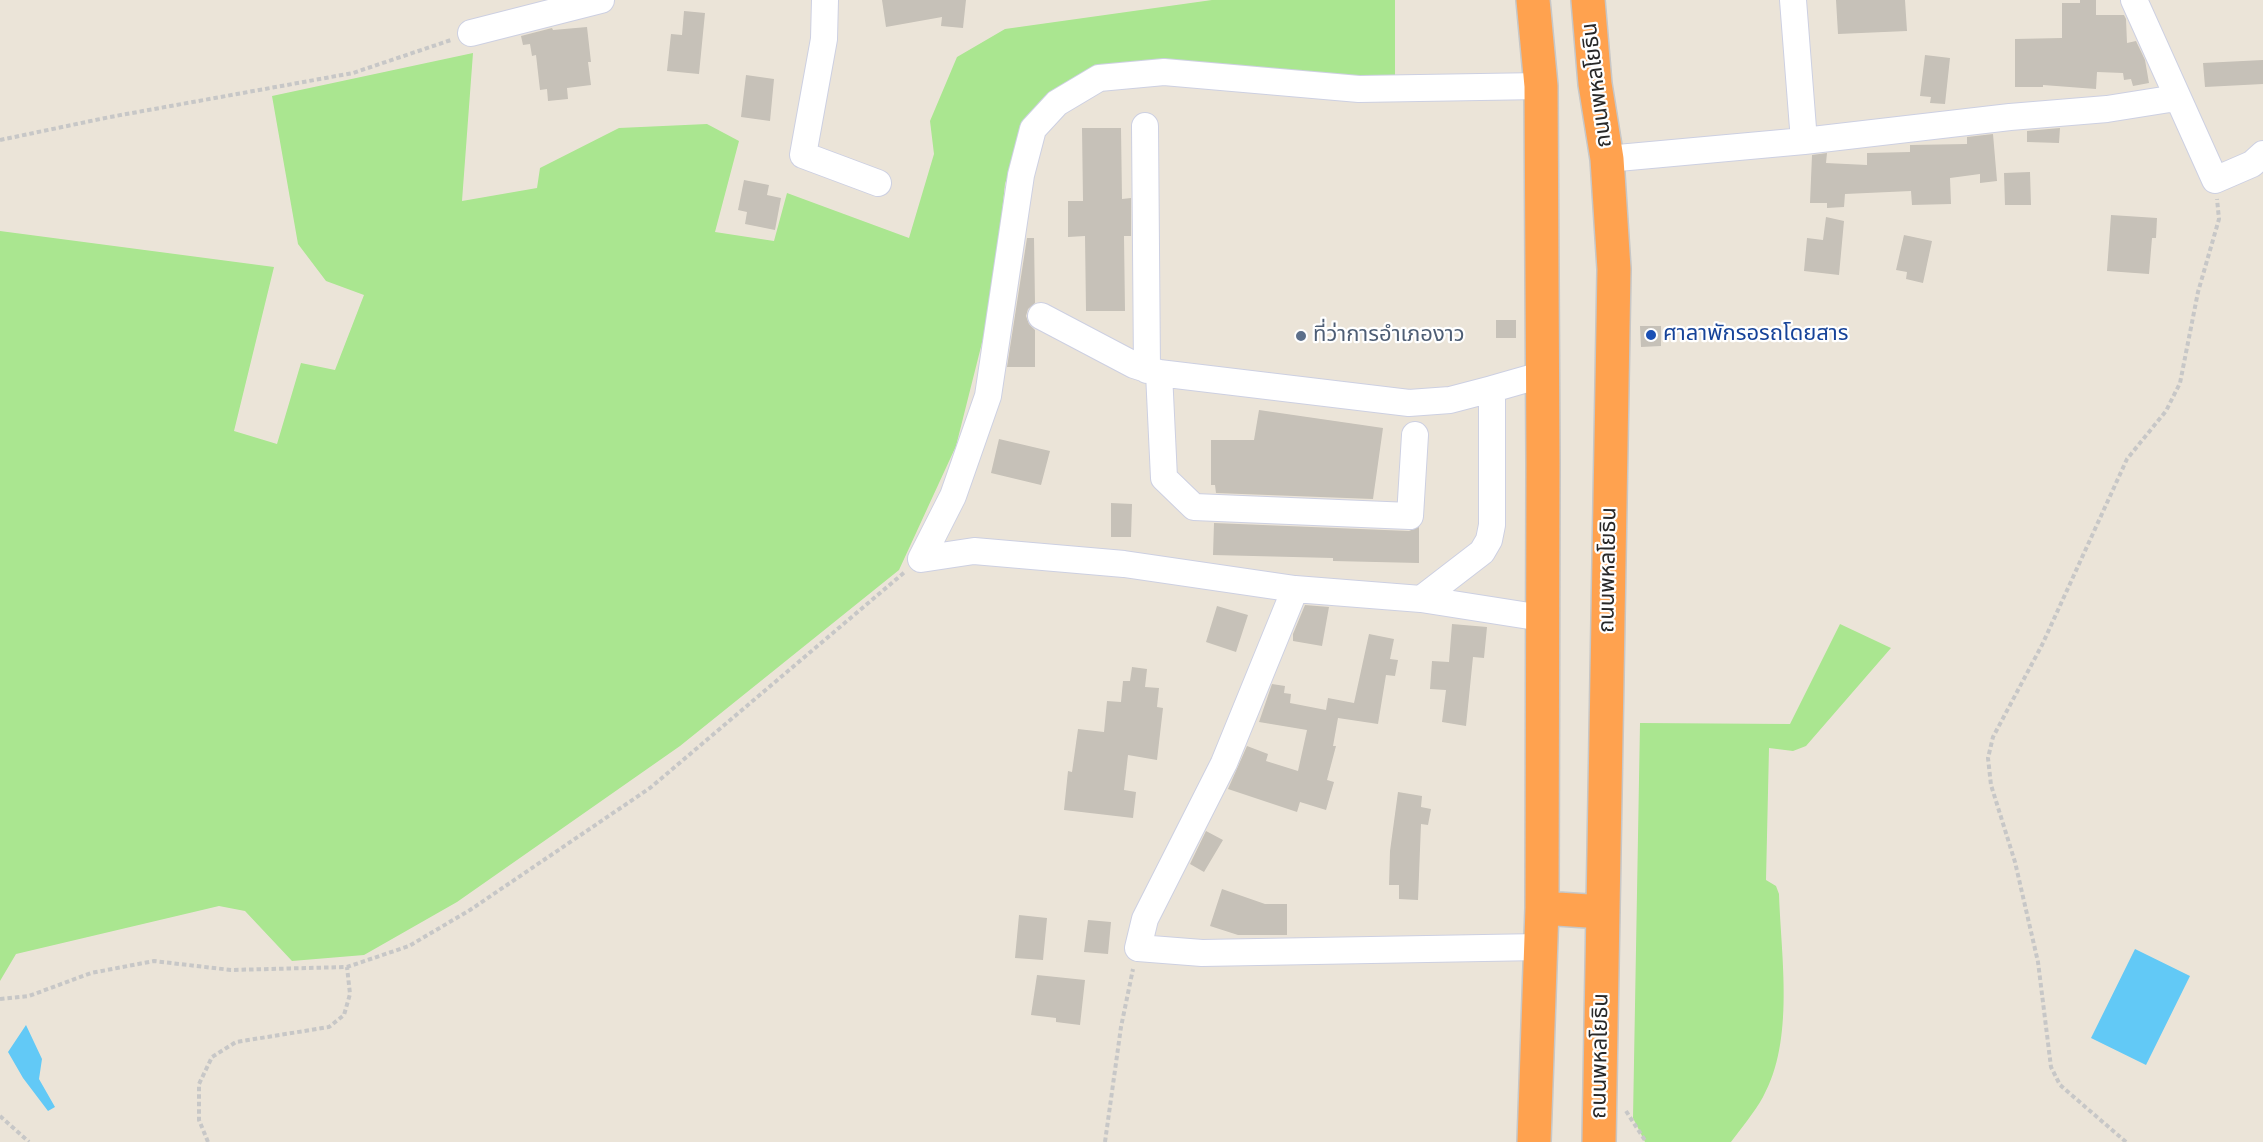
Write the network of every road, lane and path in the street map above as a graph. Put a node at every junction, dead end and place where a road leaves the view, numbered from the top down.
1 (601, 0) edge
2 (825, 0) edge
3 (1533, 0) edge
4 (1588, 0) edge
5 (1793, 0) edge
6 (2134, 0) edge
7 (471, 33) joint
8 (1540, 86) junction
9 (2176, 98) junction
10 (1145, 126) dead end
11 (0, 140) edge
12 (1804, 141) junction
13 (2263, 154) edge
14 (1607, 159) junction
15 (2215, 180) junction
16 (878, 183) dead end
17 (1041, 316) dead end
18 (1153, 371) junction
19 (1542, 375) junction
20 (1492, 389) junction
21 (1415, 435) dead end
22 (921, 559) junction
23 (1295, 590) junction
24 (1420, 599) junction
25 (1542, 618) junction
26 (1542, 908) junction
27 (1604, 912) junction
28 (1540, 947) junction
29 (1138, 948) junction
30 (347, 966) junction
31 (0, 999) edge
32 (0, 1116) edge
33 (29, 1142) edge
34 (208, 1142) edge
35 (1106, 1142) edge
36 (1534, 1142) edge
37 (1599, 1142) edge
38 (2126, 1142) edge

1 - 7 street
2 - 16 street
3 - 8 highway
4 - 14 highway, ถนนพหลโยธิน
5 - 12 street
6 - 9 street
7 - 11 path
8 - 19 highway
8 - 22 street
9 - 12 street
9 - 15 street
10 - 18 street
12 - 14 street
13 - 15 street
14 - 27 highway, ถนนพหลโยธิน
15 - 38 path
17 - 18 street
18 - 20 street
18 - 21 street
19 - 20 street
19 - 25 highway
20 - 24 street
22 - 23 street
22 - 30 path
23 - 24 street
23 - 29 street
24 - 25 street
25 - 26 highway
26 - 27 highway
26 - 28 highway
27 - 37 highway, ถนนพหลโยธิน
28 - 29 street
28 - 36 highway
29 - 35 path
30 - 31 path
30 - 34 path
32 - 33 path

